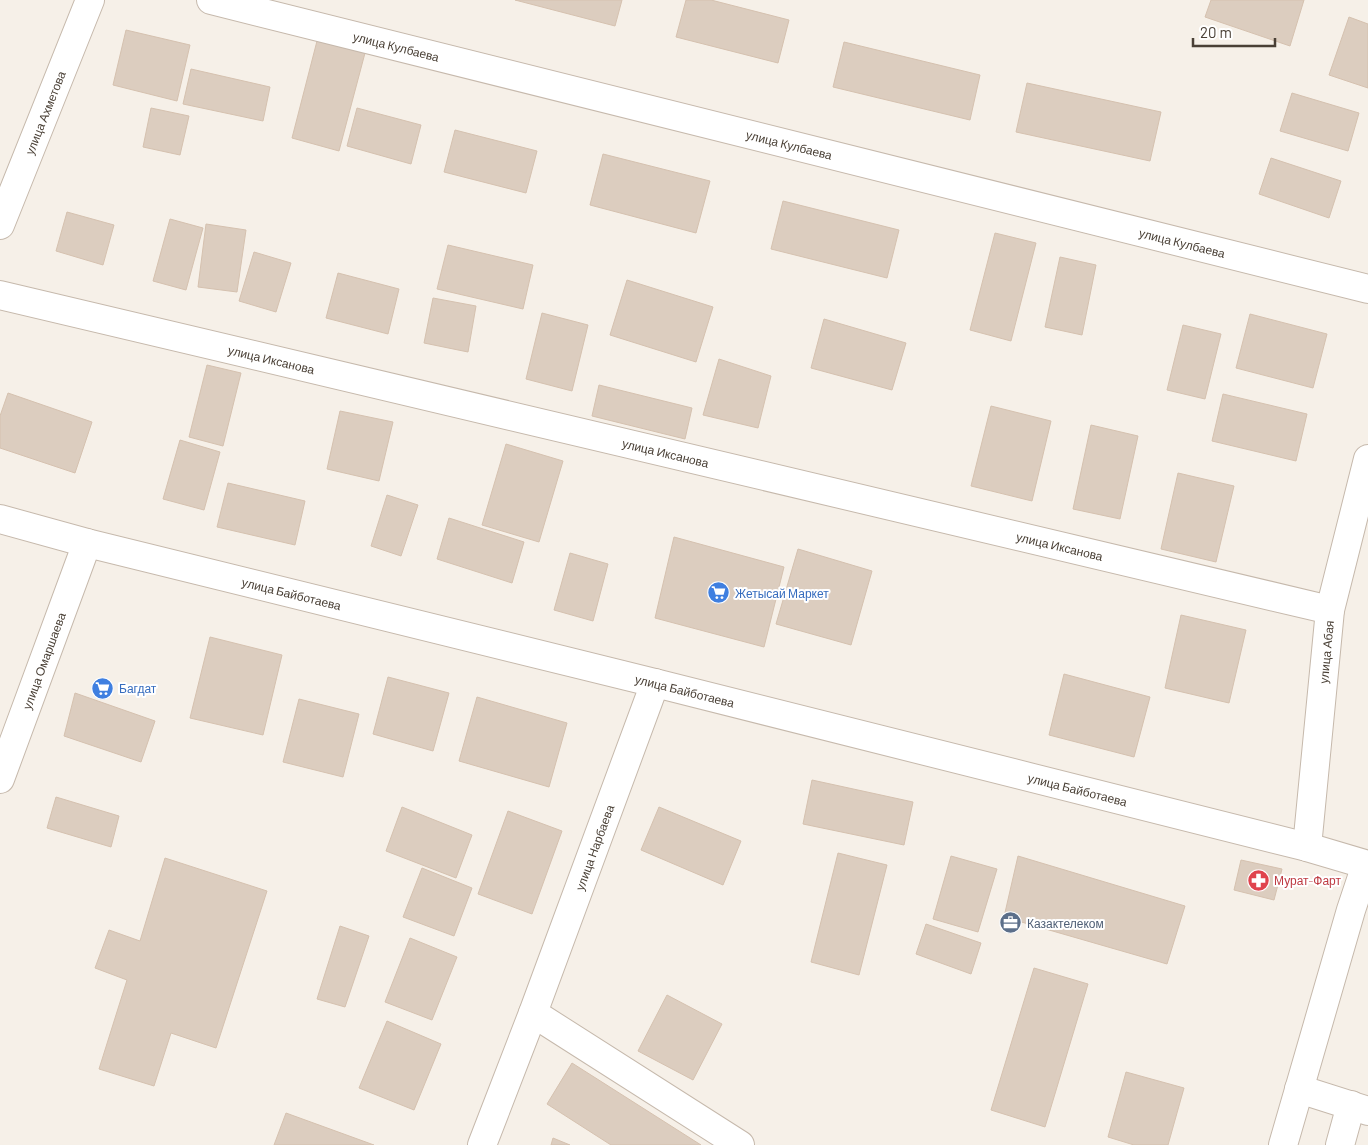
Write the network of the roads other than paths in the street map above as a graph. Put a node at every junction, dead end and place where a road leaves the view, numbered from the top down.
1 (90, 0) edge
2 (211, 0) edge
3 (0, 225) edge
4 (1368, 289) edge
5 (0, 295) edge
6 (1368, 459) edge
7 (0, 519) edge
8 (88, 543) junction
9 (1330, 610) junction
10 (656, 683) junction
11 (0, 779) edge
12 (1307, 847) junction
13 (1367, 865) edge
14 (533, 1014) junction
15 (1299, 1089) junction
16 (1359, 1108) edge
17 (482, 1145) edge
18 (740, 1145) edge
19 (1283, 1145) edge
20 (1340, 1145) edge

1 - 3 street, улица Ахметова
2 - 4 street, улица Кулбаева
5 - 9 street, улица Иксанова
6 - 9 street, улица Абая
7 - 8 street, улица Байботаева
8 - 10 street, улица Байботаева
8 - 11 street, улица Омаршаева
9 - 12 street, улица Абая
10 - 12 street, улица Байботаева
10 - 14 street, улица Нарбаева
12 - 13 street, улица Байботаева
13 - 15 street
14 - 17 street, улица Нарбаева
14 - 18 street
15 - 16 street
15 - 19 street
16 - 20 street

